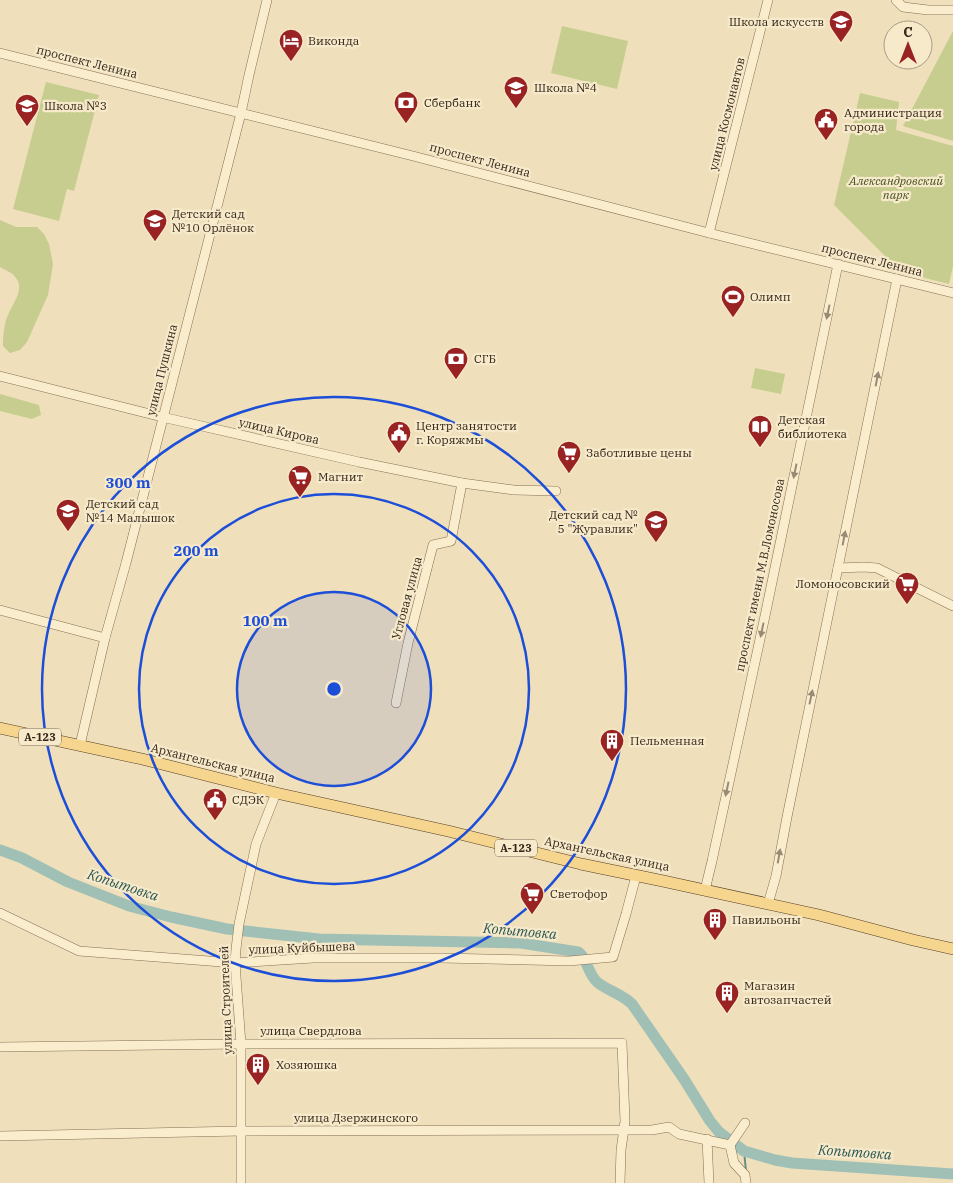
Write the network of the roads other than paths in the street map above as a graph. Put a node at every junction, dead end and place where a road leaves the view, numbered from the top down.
1 (267, 0) edge
2 (768, 0) edge
3 (896, 0) edge
4 (953, 10) edge
5 (0, 53) edge
6 (241, 114) junction
7 (709, 233) junction
8 (838, 264) junction
9 (897, 279) junction
10 (953, 293) edge
11 (0, 376) edge
12 (162, 417) junction
13 (462, 484) junction
14 (556, 491) dead end
15 (838, 568) junction
16 (953, 606) edge
17 (0, 610) edge
18 (105, 638) junction
19 (396, 703) dead end
20 (0, 728) edge
21 (80, 745) junction
22 (276, 792) junction
23 (636, 876) junction
24 (704, 890) junction
25 (768, 904) junction
26 (0, 913) edge
27 (953, 948) edge
28 (235, 963) junction
29 (241, 1044) junction
30 (0, 1047) edge
31 (745, 1124) dead end
32 (623, 1130) junction
33 (241, 1131) junction
34 (0, 1136) edge
35 (708, 1140) junction
36 (730, 1145) junction
37 (241, 1183) edge
38 (620, 1183) edge
39 (709, 1183) edge
40 (746, 1183) edge

1 - 6 street, улица Пушкина
2 - 7 street, улица Космонавтов
3 - 4 street
5 - 6 street, проспект Ленина
6 - 7 street, проспект Ленина
6 - 12 street, улица Пушкина
7 - 8 street, проспект Ленина
8 - 9 street, проспект Ленина
8 -> 24 street, проспект имени М.В.Ломоносова
9 - 10 street, проспект Ленина
15 -> 9 street
11 - 12 street, улица Кирова
12 - 13 street, улица Кирова
12 - 18 street, улица Пушкина
13 - 14 street, улица Кирова
13 - 19 street, Угловая улица
15 - 16 street
25 -> 15 street
17 - 18 street
18 - 21 street, улица Пушкина
20 - 21 main road, А-123
21 - 22 main road, Архангельская улица / А-123
22 - 23 main road, Архангельская улица / А-123
22 - 28 street, улица Строителей
23 - 24 main road, Архангельская улица / А-123
23 - 28 street, улица Куйбышева
24 - 25 main road, Архангельская улица / А-123
25 - 27 main road, Архангельская улица / А-123
26 - 28 street, улица Куйбышева
28 - 29 street, улица Строителей
29 - 30 street, улица Свердлова
29 - 32 street, улица Свердлова
29 - 33 street, улица Строителей
31 - 36 street
32 - 33 street, улица Дзержинского
32 - 35 street, улица Дзержинского
32 - 38 street
33 - 34 street, улица Дзержинского
33 - 37 street, улица Строителей
35 - 36 street, улица Дзержинского
35 - 39 street
36 - 40 street

